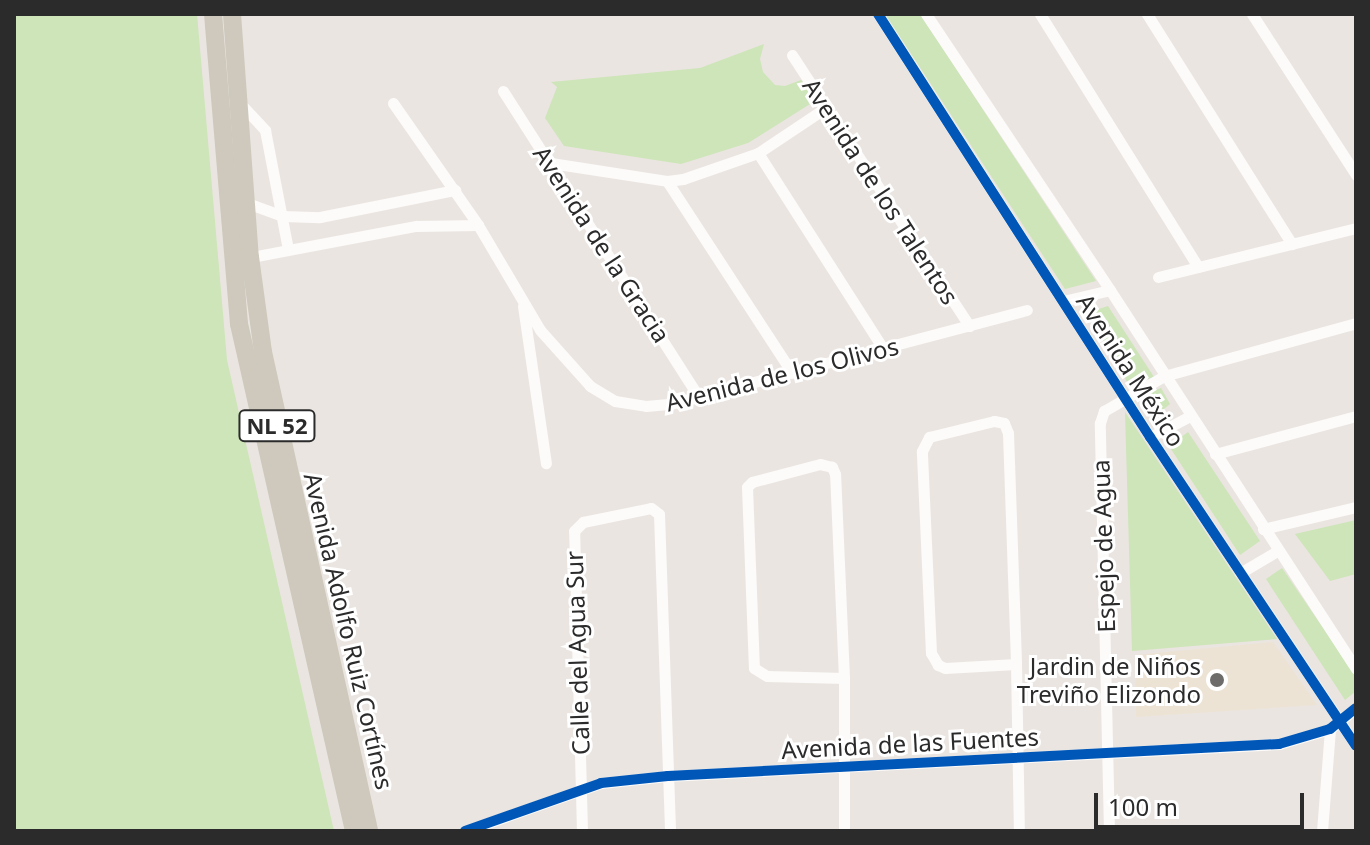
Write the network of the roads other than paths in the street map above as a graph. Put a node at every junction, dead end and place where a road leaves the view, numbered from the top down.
1 (213, 14) edge
2 (232, 14) edge
3 (878, 14) edge
4 (926, 14) edge
5 (1040, 14) edge
6 (1147, 14) edge
7 (1252, 14) edge
8 (792, 55) dead end
9 (503, 91) dead end
10 (238, 100) junction
11 (393, 103) dead end
12 (827, 107) junction
13 (758, 153) junction
14 (551, 163) junction
15 (1356, 175) edge
16 (667, 181) junction
17 (455, 190) junction
18 (237, 211) junction
19 (283, 216) junction
20 (478, 225) junction
21 (1356, 228) edge
22 (1292, 244) junction
23 (288, 249) junction
24 (250, 257) junction
25 (1198, 267) junction
26 (1158, 277) dead end
27 (1110, 290) junction
28 (522, 301) junction
29 (1063, 301) junction
30 (1027, 310) dead end
31 (1356, 323) edge
32 (969, 326) junction
33 (884, 350) junction
34 (792, 373) junction
35 (1164, 376) junction
36 (699, 397) junction
37 (1125, 397) junction
38 (1190, 416) junction
39 (1356, 416) edge
40 (1150, 437) junction
41 (1215, 454) junction
42 (546, 463) dead end
43 (1356, 507) edge
44 (1263, 529) junction
45 (1277, 551) junction
46 (1240, 573) junction
47 (1016, 664) junction
48 (1356, 669) edge
49 (844, 678) junction
50 (1356, 708) edge
51 (1334, 725) junction
52 (1356, 746) edge
53 (1109, 754) junction
54 (1017, 757) junction
55 (845, 767) junction
56 (668, 776) junction
57 (582, 788) junction
58 (354, 831) edge
59 (369, 831) edge
60 (465, 831) edge
61 (582, 831) edge
62 (670, 831) edge
63 (844, 831) edge
64 (1019, 831) edge
65 (1109, 831) edge
66 (1322, 831) edge

1 - 18 main road
2 - 10 main road, Avenida Adolfo Ruiz Cortínes / NL 52
3 - 29 street, Avenida México
4 - 27 street, Avenida México
5 - 25 street
6 - 22 street
7 - 15 street
8 - 12 street, Avenida de los Talentos
9 - 14 street, Avenida de la Gracia
10 - 18 main road, Avenida Adolfo Ruiz Cortínes / NL 52
10 - 19 street
11 - 17 street, Avenida de los Olivos
12 - 13 street
12 - 32 street, Avenida de los Talentos
13 - 16 street
13 - 33 street
14 - 16 street
14 - 36 street, Avenida de la Gracia
16 - 34 street
17 - 19 street
17 - 20 street, Avenida de los Olivos
18 - 19 street
18 - 24 main road, Avenida Adolfo Ruiz Cortínes / NL 52
18 - 58 main road
19 - 23 street
20 - 23 street
20 - 28 street, Avenida de los Olivos
21 - 22 street
22 - 25 street
23 - 24 street
24 - 59 main road, Avenida Adolfo Ruiz Cortínes / NL 52
25 - 26 street
27 - 29 street
27 - 35 street, Avenida México
28 - 36 street, Avenida de los Olivos
28 - 42 street
29 - 37 street, Avenida México
30 - 32 street, Avenida de los Olivos
31 - 35 street
32 - 33 street, Avenida de los Olivos
33 - 34 street, Avenida de los Olivos
34 - 36 street, Avenida de los Olivos
35 - 37 street
35 - 38 street, Avenida México
37 - 40 street, Avenida México
37 - 53 street, Espejo de Agua
38 - 40 street
38 - 41 street, Avenida México
39 - 41 street
40 - 46 street, Avenida México
41 - 44 street, Avenida México
43 - 44 street
44 - 45 street, Avenida México
45 - 46 street
45 - 48 street, Avenida México
46 - 51 street, Avenida México
47 - 47 street
47 - 54 street
49 - 49 street
49 - 55 street
50 - 51 street, Avenida de las Fuentes
51 - 52 street, Avenida México
51 - 53 street, Avenida de las Fuentes
51 - 66 street
53 - 54 street, Avenida de las Fuentes
53 - 65 street, Espejo de Agua
54 - 55 street, Avenida de las Fuentes
54 - 64 street
55 - 56 street, Avenida de las Fuentes
55 - 63 street
56 - 57 street, Avenida de las Fuentes
56 - 57 street, Calle del Agua Sur
56 - 62 street
57 - 60 street, Avenida de las Fuentes
57 - 61 street, Calle del Agua Sur

